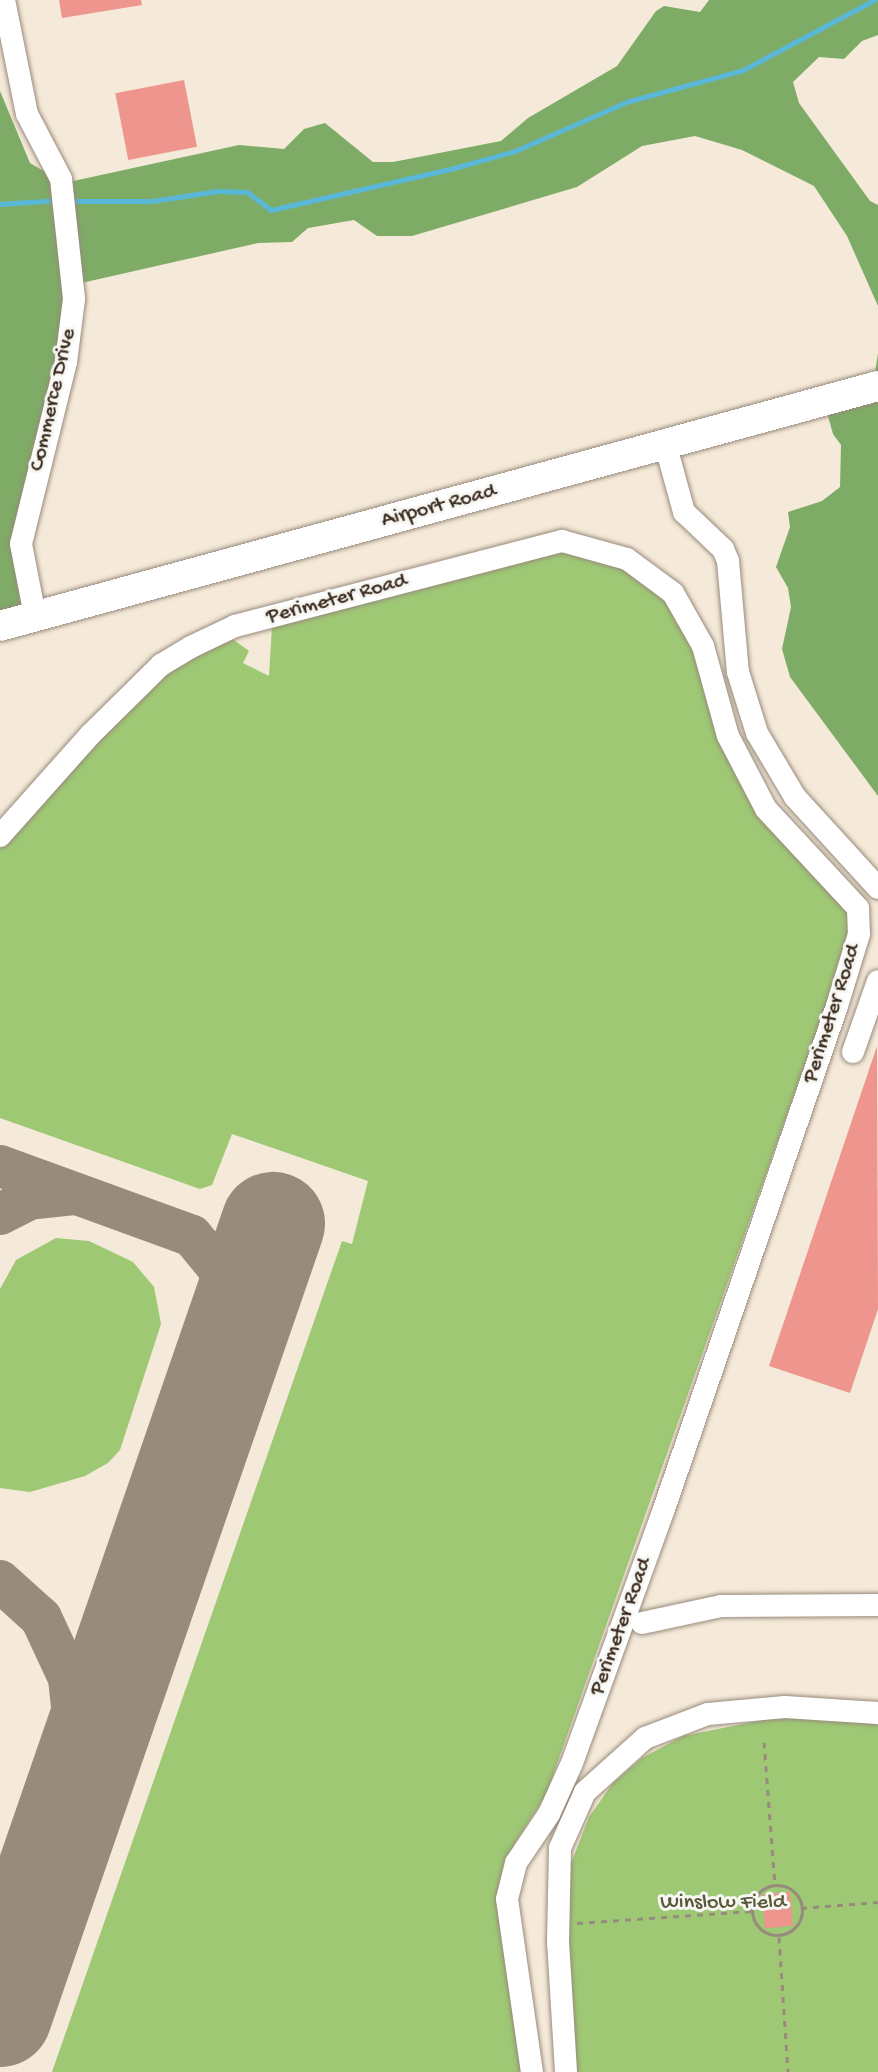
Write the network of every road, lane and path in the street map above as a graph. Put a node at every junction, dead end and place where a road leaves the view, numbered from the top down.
1 (4, 0) edge
2 (878, 386) edge
3 (665, 443) junction
4 (35, 616) junction
5 (0, 626) edge
6 (0, 836) edge
7 (878, 888) edge
8 (878, 981) edge
9 (853, 1052) dead end
10 (878, 1605) edge
11 (642, 1623) dead end
12 (878, 1713) edge
13 (764, 1742) dead end
14 (775, 1884) junction
15 (878, 1902) edge
16 (801, 1908) junction
17 (753, 1911) junction
18 (558, 1925) junction
19 (779, 1937) junction
20 (532, 2072) edge
21 (566, 2072) edge
22 (788, 2072) edge

1 - 4 street, Commerce Drive
2 - 3 main road, Airport Road
3 - 4 main road, Airport Road
3 - 7 street
4 - 5 main road, Airport Road
6 - 20 street, Perimeter Road
8 - 9 street
10 - 11 street
12 - 18 street
13 - 14 path
14 - 16 path
14 - 17 path
15 - 16 path
16 - 19 path
17 - 18 path
17 - 19 path
18 - 21 street
19 - 22 path

